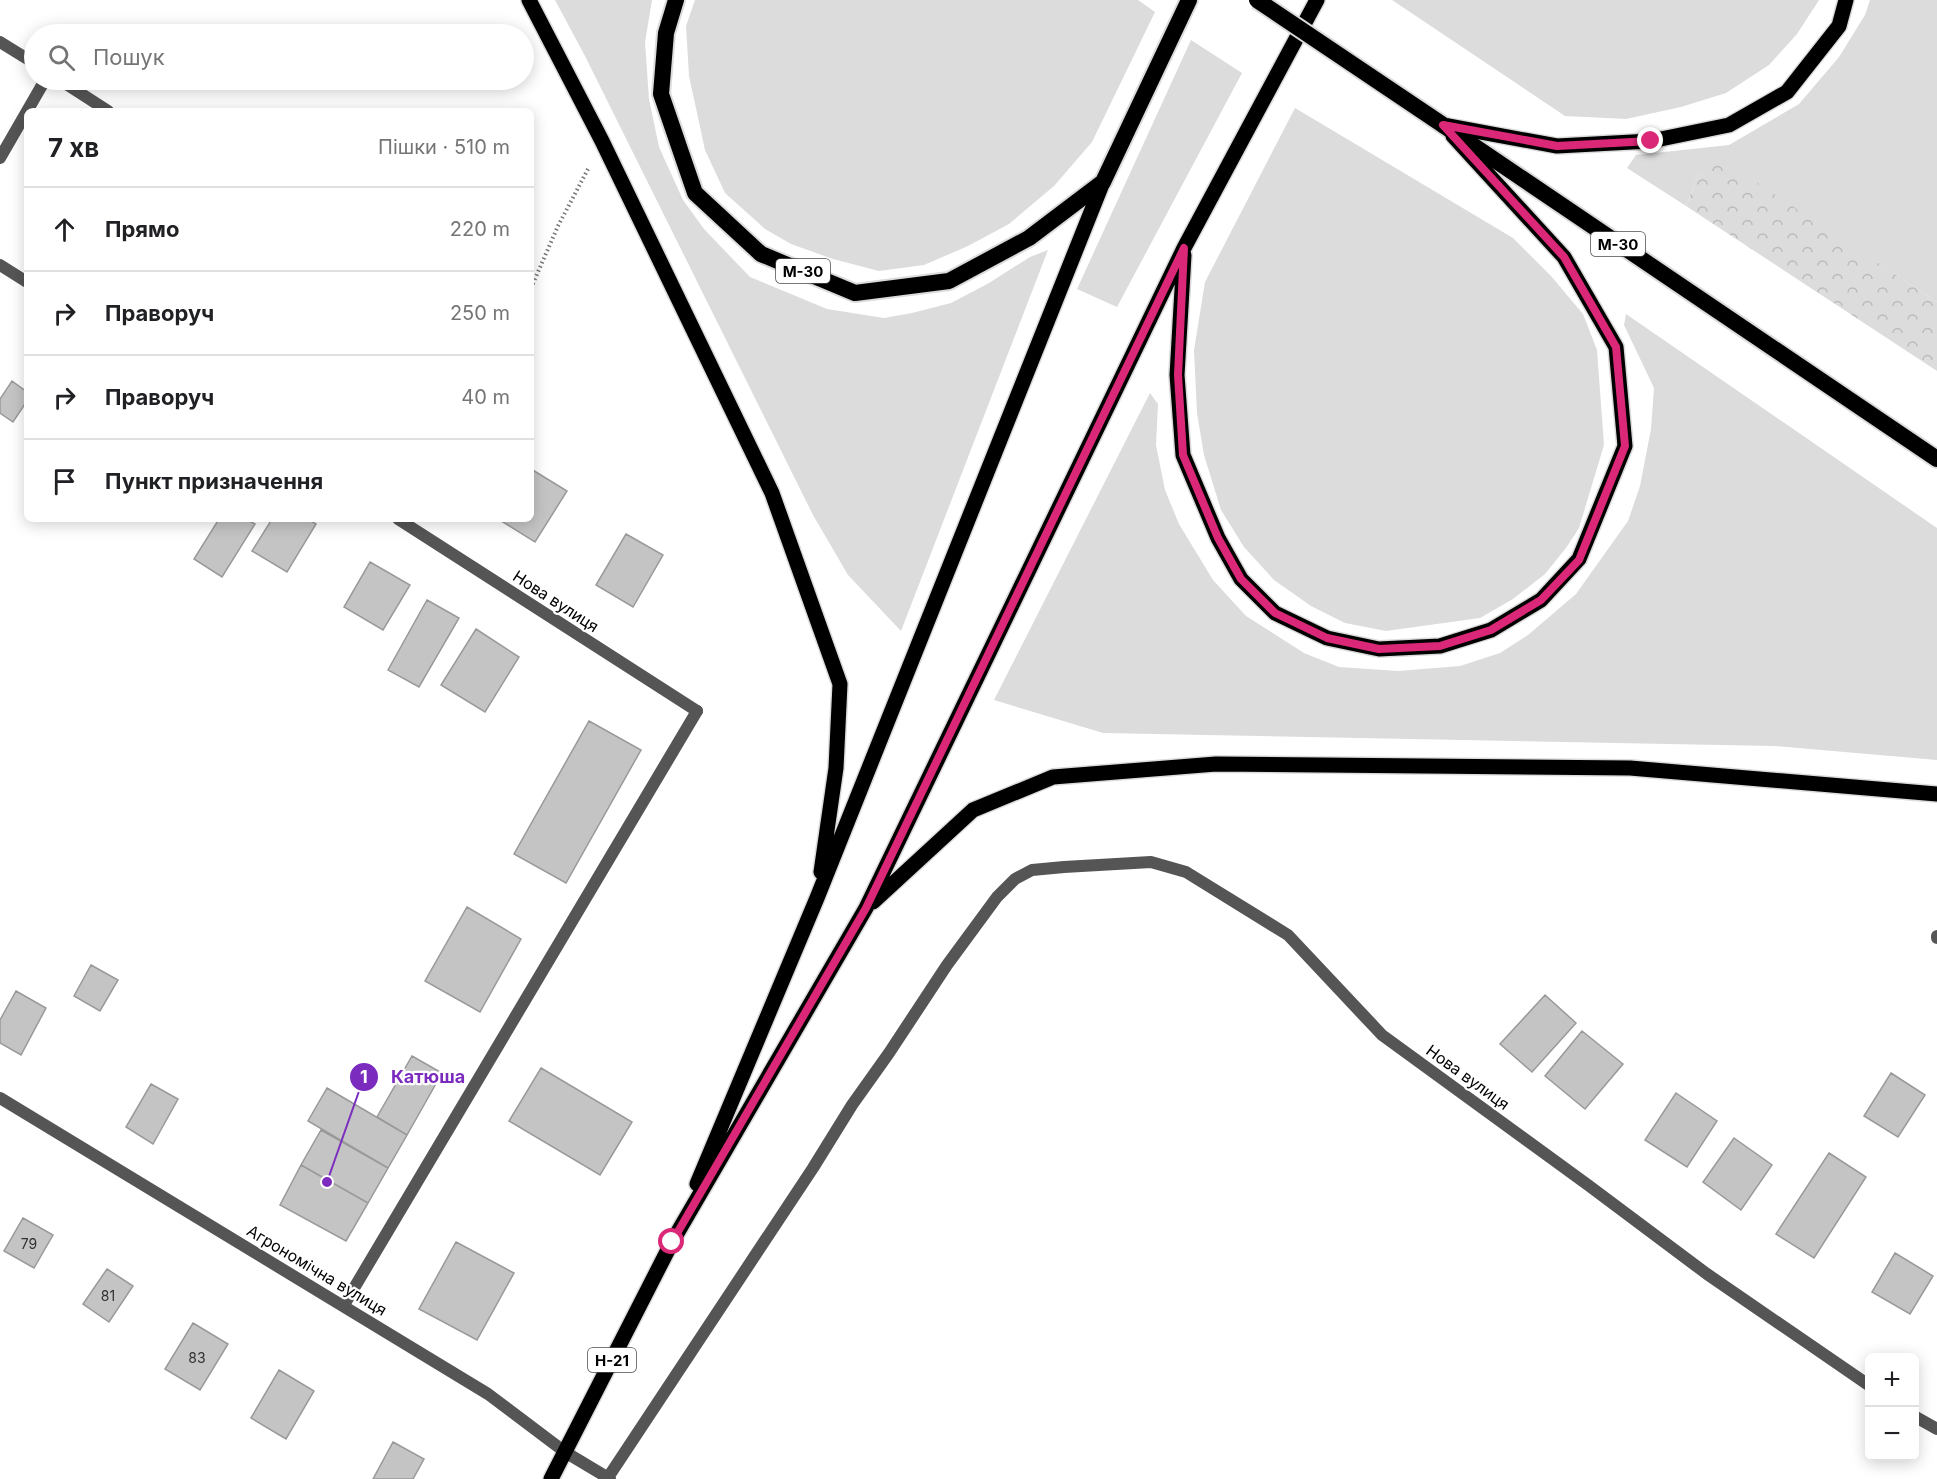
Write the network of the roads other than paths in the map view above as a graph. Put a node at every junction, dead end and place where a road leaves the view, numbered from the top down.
1 (529, 0) edge
2 (676, 0) edge
3 (1189, 0) edge
4 (1257, 0) edge
5 (1317, 0) edge
6 (1846, 0) edge
7 (0, 42) edge
8 (24, 57) edge
9 (39, 90) edge
10 (75, 90) edge
11 (29, 108) edge
12 (103, 108) edge
13 (24, 116) edge
14 (1443, 125) junction
15 (0, 158) edge
16 (1102, 182) junction
17 (1184, 248) junction
18 (0, 265) edge
19 (24, 280) edge
20 (1937, 459) edge
21 (403, 522) edge
22 (1937, 794) edge
23 (817, 898) junction
24 (866, 908) junction
25 (0, 1098) edge
26 (672, 1242) junction
27 (344, 1305) junction
28 (1865, 1383) edge
29 (1919, 1419) edge
30 (1937, 1429) edge
31 (565, 1452) junction
32 (551, 1479) edge
33 (608, 1479) edge

1 - 23 main road
2 - 16 highway, М-30
3 - 16 highway, М-30
4 - 14 highway, М-30, bridge
5 - 17 main road
6 - 14 main road
7 - 8 street
9 - 11 street
10 - 12 street
13 - 15 street
14 - 17 main road
14 - 20 highway, М-30
16 - 23 main road
17 - 24 main road
18 - 19 street
21 - 27 street, Нова вулиця
22 - 24 main road
23 - 26 main road
24 - 26 main road
25 - 27 street, Агрономічна вулиця
26 - 31 main road, Н-21
27 - 31 street, Агрономічна вулиця
28 - 33 street, Нова вулиця
29 - 30 street
31 - 32 main road, Н-21
31 - 33 street, Агрономічна вулиця

